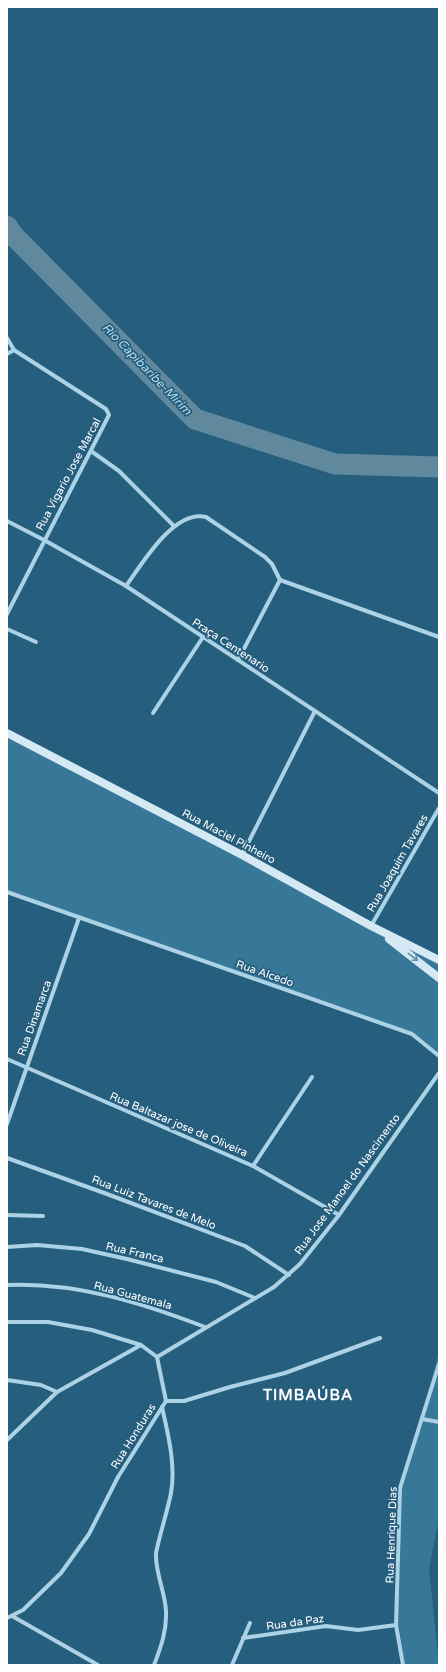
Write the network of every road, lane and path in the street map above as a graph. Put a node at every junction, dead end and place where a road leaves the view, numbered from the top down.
1 (7, 338) edge
2 (14, 350) junction
3 (7, 354) edge
4 (91, 451) junction
5 (7, 521) edge
6 (174, 526) junction
7 (44, 540) junction
8 (280, 580) junction
9 (126, 586) junction
10 (7, 614) edge
11 (7, 629) edge
12 (203, 637) junction
13 (439, 637) edge
14 (36, 642) dead end
15 (238, 660) junction
16 (315, 711) junction
17 (153, 713) dead end
18 (7, 733) edge
19 (439, 793) edge
20 (439, 808) edge
21 (242, 855) junction
22 (7, 892) edge
23 (79, 918) junction
24 (371, 926) junction
25 (439, 960) edge
26 (439, 978) edge
27 (439, 1056) edge
28 (7, 1059) edge
29 (26, 1067) junction
30 (439, 1073) edge
31 (312, 1077) dead end
32 (7, 1124) edge
33 (7, 1158) edge
34 (253, 1166) junction
35 (7, 1215) edge
36 (339, 1215) junction
37 (43, 1216) dead end
38 (7, 1246) edge
39 (289, 1274) junction
40 (7, 1285) edge
41 (255, 1298) junction
42 (7, 1322) edge
43 (205, 1327) junction
44 (380, 1338) dead end
45 (141, 1345) junction
46 (157, 1358) junction
47 (439, 1364) edge
48 (7, 1380) edge
49 (58, 1392) junction
50 (166, 1401) junction
51 (162, 1406) junction
52 (422, 1419) junction
53 (439, 1422) edge
54 (7, 1440) edge
55 (12, 1616) junction
56 (7, 1618) edge
57 (250, 1623) dead end
58 (396, 1625) junction
59 (243, 1638) junction
60 (98, 1665) edge
61 (154, 1665) edge
62 (232, 1665) edge
63 (403, 1665) edge

1 - 2 street, Rua Vigario Jose Marcal
2 - 3 street
2 - 4 street, Rua Vigario Jose Marcal
4 - 6 street
4 - 7 street, Rua Vigario Jose Marcal
5 - 7 street, Praça Centenario
6 - 8 street
6 - 9 street
7 - 9 street, Praça Centenario
7 - 10 street, Rua Vigario Jose Marcal
8 - 13 street
8 - 15 street
9 - 12 street, Praça Centenario
11 - 14 street
12 - 15 street, Praça Centenario
12 - 17 street
15 - 16 street, Praça Centenario
16 - 19 street, Praça Centenario
16 - 21 street
18 - 21 street, Rua Maciel Pinheiro
20 - 24 street, Rua Joaquim Tavares
21 - 24 street, Rua Maciel Pinheiro
22 - 23 street, Rua Alcedo
23 - 27 street, Rua Alcedo
23 - 29 street, Rua Dinamarca
24 - 25 street, Rua Maciel Pinheiro
24 -> 26 street
28 - 29 street, Rua Baltazar jose de Oliveira
29 - 32 street, Rua Dinamarca
29 - 34 street, Rua Baltazar jose de Oliveira
30 - 36 street, Rua Jose Manoel do Nascimento
31 - 34 street
33 - 39 street, Rua Luiz Tavares de Melo
34 - 36 street, Rua Baltazar jose de Oliveira
35 - 37 street
36 - 39 street, Rua Jose Manoel do Nascimento
38 - 41 street, Rua Franca
39 - 41 street, Rua Jose Manoel do Nascimento
40 - 43 street, Rua Guatemala
41 - 43 street, Rua Jose Manoel do Nascimento
42 - 45 street
43 - 46 street, Rua Jose Manoel do Nascimento
44 - 50 street
45 - 46 street
45 - 49 street
46 - 50 street, Rua Honduras
47 - 52 street, Rua Henrique Dias
48 - 49 street
49 - 54 street
50 - 51 street, Rua Honduras
51 - 55 street, Rua Honduras
51 - 61 street
52 - 53 street
52 - 58 street, Rua Henrique Dias
55 - 56 street, Rua Honduras
55 - 60 street
57 - 59 street
58 - 59 street, Rua da Paz
58 - 63 street, Rua Henrique Dias
59 - 62 street

